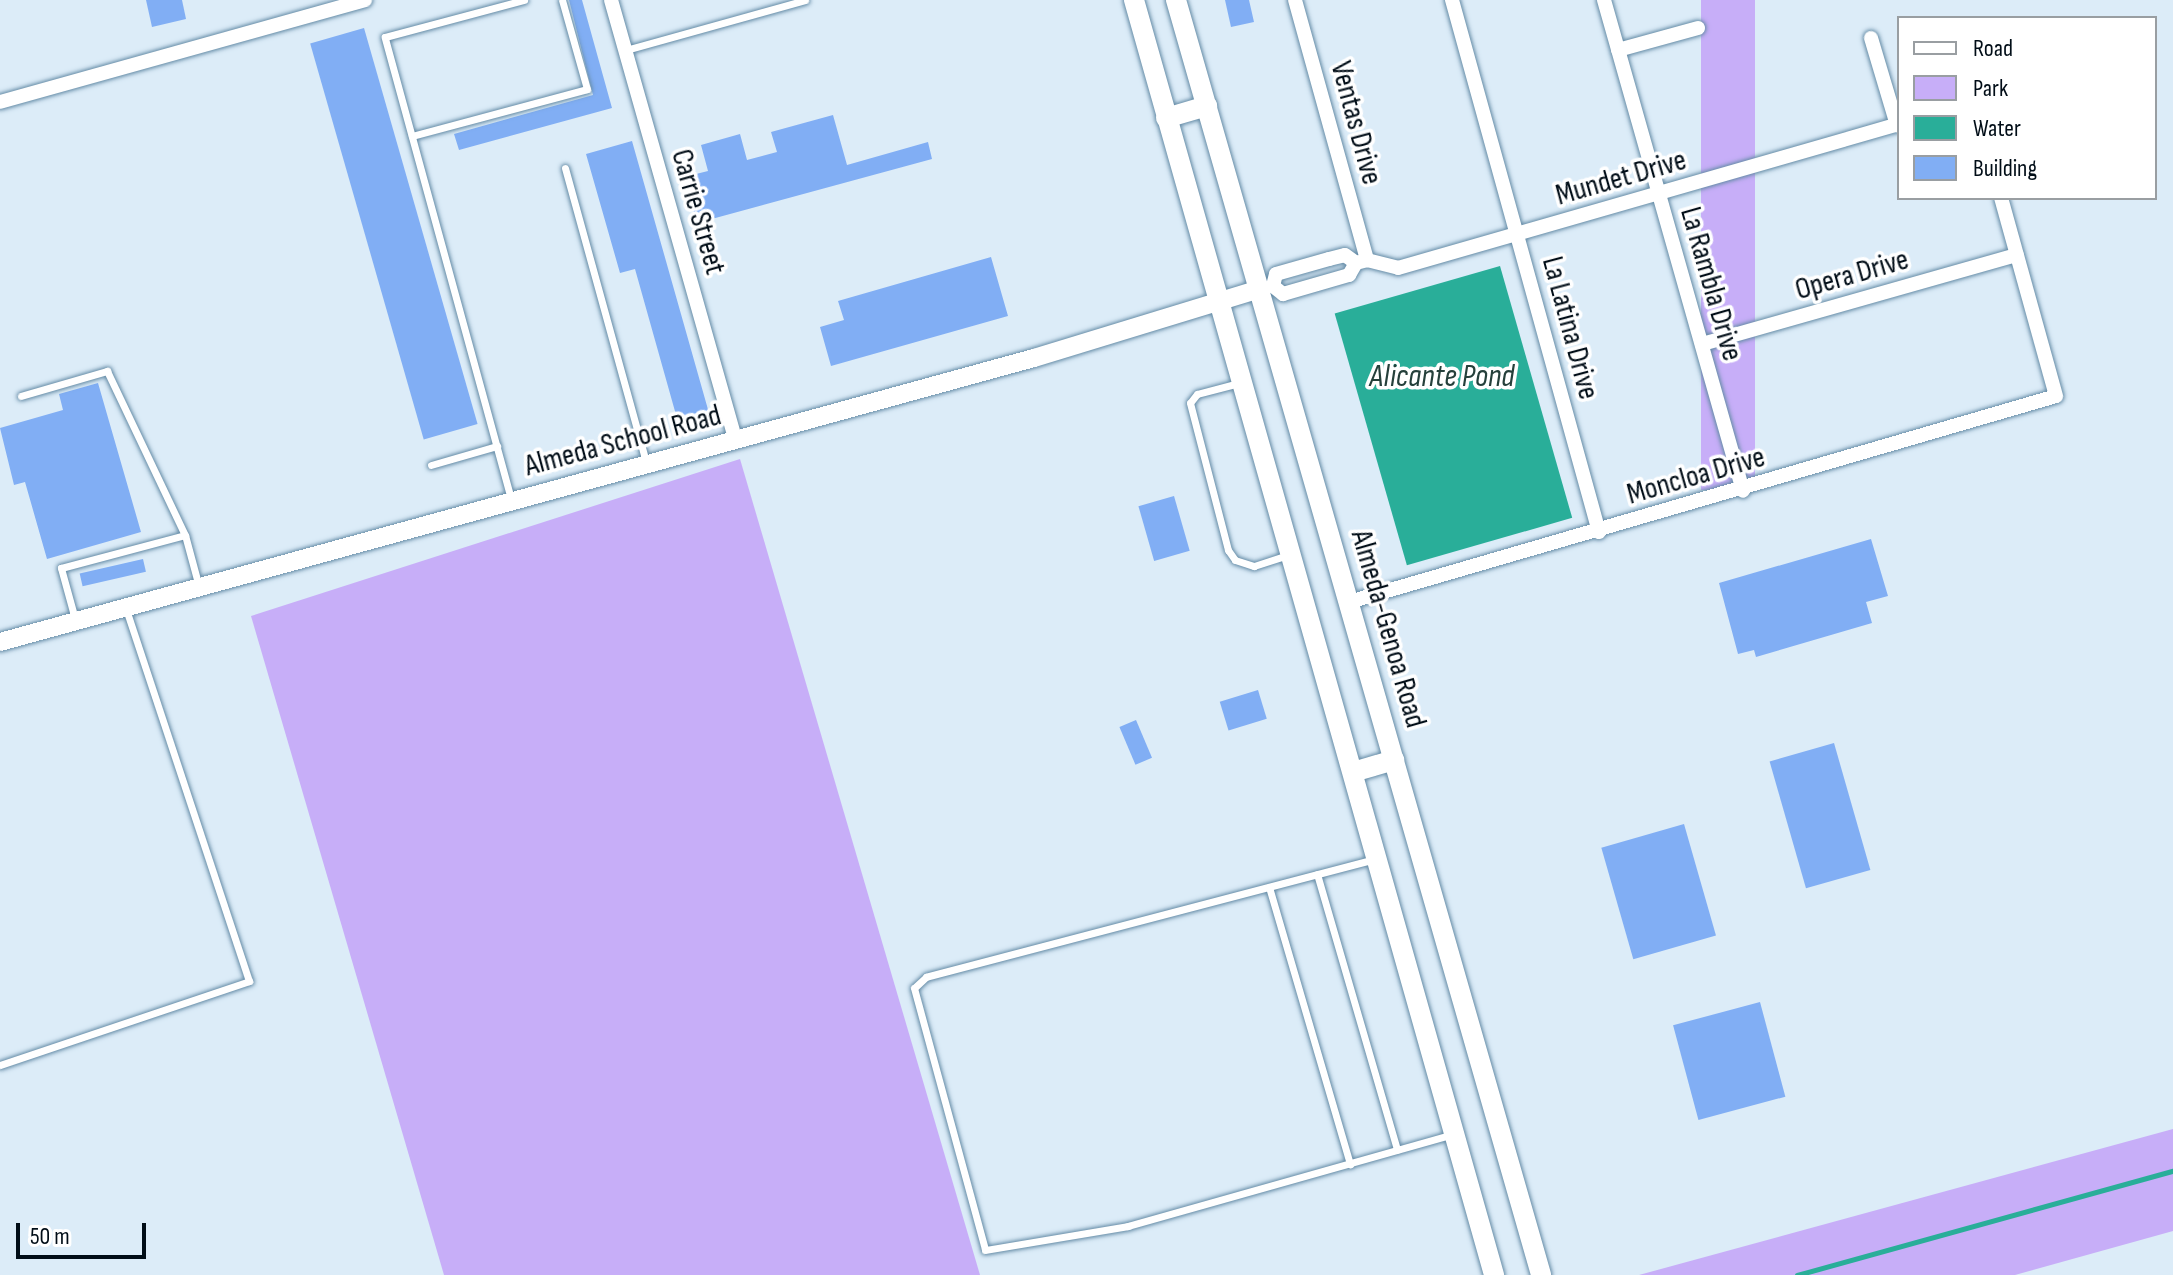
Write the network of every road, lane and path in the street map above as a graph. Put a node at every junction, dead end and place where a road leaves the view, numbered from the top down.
1 (365, 0) edge
2 (524, 0) edge
3 (562, 0) edge
4 (611, 0) edge
5 (805, 0) edge
6 (1134, 0) edge
7 (1176, 0) edge
8 (1295, 0) edge
9 (1452, 0) edge
10 (1604, 0) edge
11 (1698, 28) dead end
12 (1871, 38) dead end
13 (626, 50) junction
14 (1618, 50) junction
15 (0, 102) edge
16 (1207, 106) junction
17 (1166, 118) junction
18 (1897, 121) edge
19 (1897, 124) edge
20 (412, 136) junction
21 (565, 168) dead end
22 (1658, 194) junction
23 (2002, 200) edge
24 (1517, 236) junction
25 (2017, 255) junction
26 (1361, 262) junction
27 (1309, 265) junction
28 (1315, 285) junction
29 (1266, 288) junction
30 (1218, 300) junction
31 (1702, 344) junction
32 (1241, 382) junction
33 (21, 396) dead end
34 (735, 439) junction
35 (497, 446) junction
36 (646, 464) junction
37 (431, 465) dead end
38 (1743, 491) junction
39 (512, 501) junction
40 (1599, 532) junction
41 (185, 535) junction
42 (1291, 554) junction
43 (199, 587) junction
44 (1349, 602) junction
45 (125, 607) junction
46 (75, 621) junction
47 (0, 642) edge
48 (1394, 760) junction
49 (1353, 772) junction
50 (1377, 858) junction
51 (1317, 874) junction
52 (1269, 887) junction
53 (0, 1065) edge
54 (1455, 1134) junction
55 (1397, 1150) junction
56 (1350, 1164) junction
57 (1494, 1275) edge
58 (1541, 1275) edge

1 - 15 street
2 - 20 lane
3 - 20 lane
4 - 13 street, Carrie Street
5 - 13 lane
6 - 17 main road
7 - 16 main road, Almeda-Genoa Road
8 - 26 street, Ventas Drive
9 - 24 street, La Latina Drive
10 - 14 street, La Rambla Drive
11 - 14 street
12 - 18 street
13 - 34 street, Carrie Street
14 - 22 street, La Rambla Drive
16 - 17 main road
16 - 29 main road, Almeda-Genoa Road
17 - 30 main road
19 - 22 street, Mundet Drive
20 - 35 lane
21 - 36 lane
22 - 24 street, Mundet Drive
22 - 31 street, La Rambla Drive
23 - 25 street
24 - 26 street, Mundet Drive
24 - 40 street, La Latina Drive
25 - 31 street, Opera Drive
25 - 38 street, Moncloa Drive
26 - 27 street, Mundet Drive
26 - 28 street
27 - 28 lane
27 - 29 street, Mundet Drive
28 - 29 street
29 - 30 street, Almeda School Road
29 - 44 main road, Almeda-Genoa Road
30 - 32 main road
30 - 34 street, Almeda School Road
31 - 38 street, La Rambla Drive
32 - 42 main road
32 - 42 lane
33 - 41 lane
34 - 36 street, Almeda School Road
35 - 37 lane
35 - 39 lane
36 - 39 street, Almeda School Road
38 - 40 street, Moncloa Drive
39 - 43 street, Almeda School Road
40 - 44 street, Moncloa Drive
41 - 43 lane
41 - 46 lane
42 - 49 main road
43 - 45 street, Almeda School Road
44 - 48 main road, Almeda-Genoa Road
45 - 46 street, Almeda School Road
45 - 53 lane
46 - 47 street, Almeda School Road
48 - 49 main road
48 - 58 main road, Almeda-Genoa Road
49 - 50 main road
50 - 51 lane
50 - 54 main road
51 - 52 lane
51 - 55 lane
52 - 56 lane
52 - 56 lane
54 - 55 lane
54 - 57 main road
55 - 56 lane

